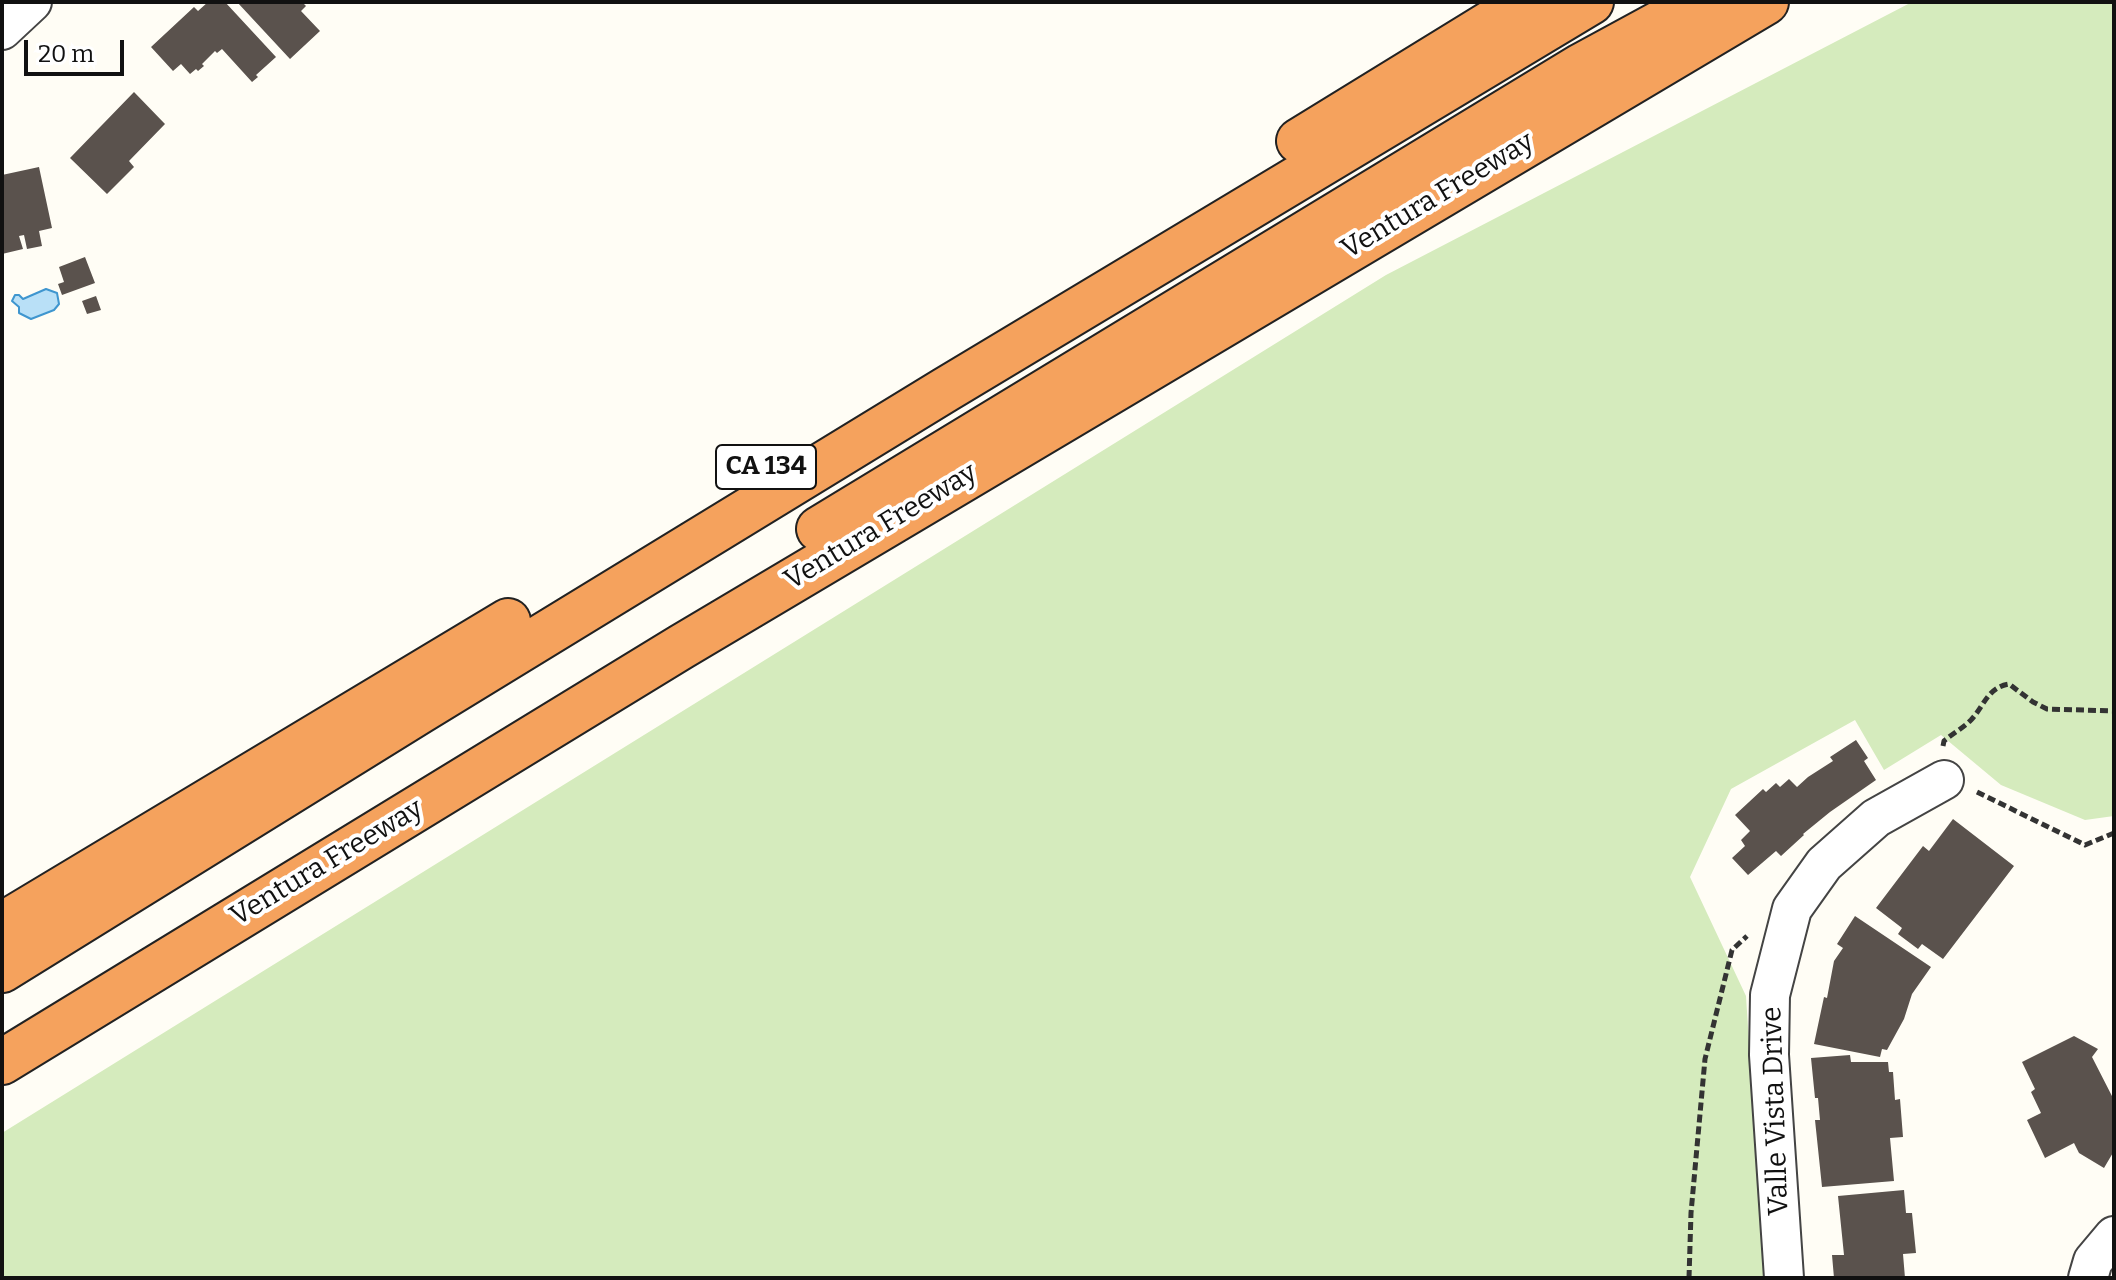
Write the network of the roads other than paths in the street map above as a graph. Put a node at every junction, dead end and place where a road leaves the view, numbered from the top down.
1 (32, 2) edge
2 (1525, 2) edge
3 (1591, 2) edge
4 (1699, 2) edge
5 (1766, 2) edge
6 (2, 30) edge
7 (681, 647) junction
8 (1944, 780) road end
9 (2, 925) edge
10 (2, 970) edge
11 (2, 1062) edge
12 (2114, 1236) edge
13 (1784, 1278) edge
14 (2088, 1278) edge

1 - 6 street
2 - 9 highway, CA 134
3 - 10 highway
4 - 7 highway
5 - 7 highway, Ventura Freeway
7 - 11 highway, Ventura Freeway
8 - 13 street, Valle Vista Drive
12 - 14 street

